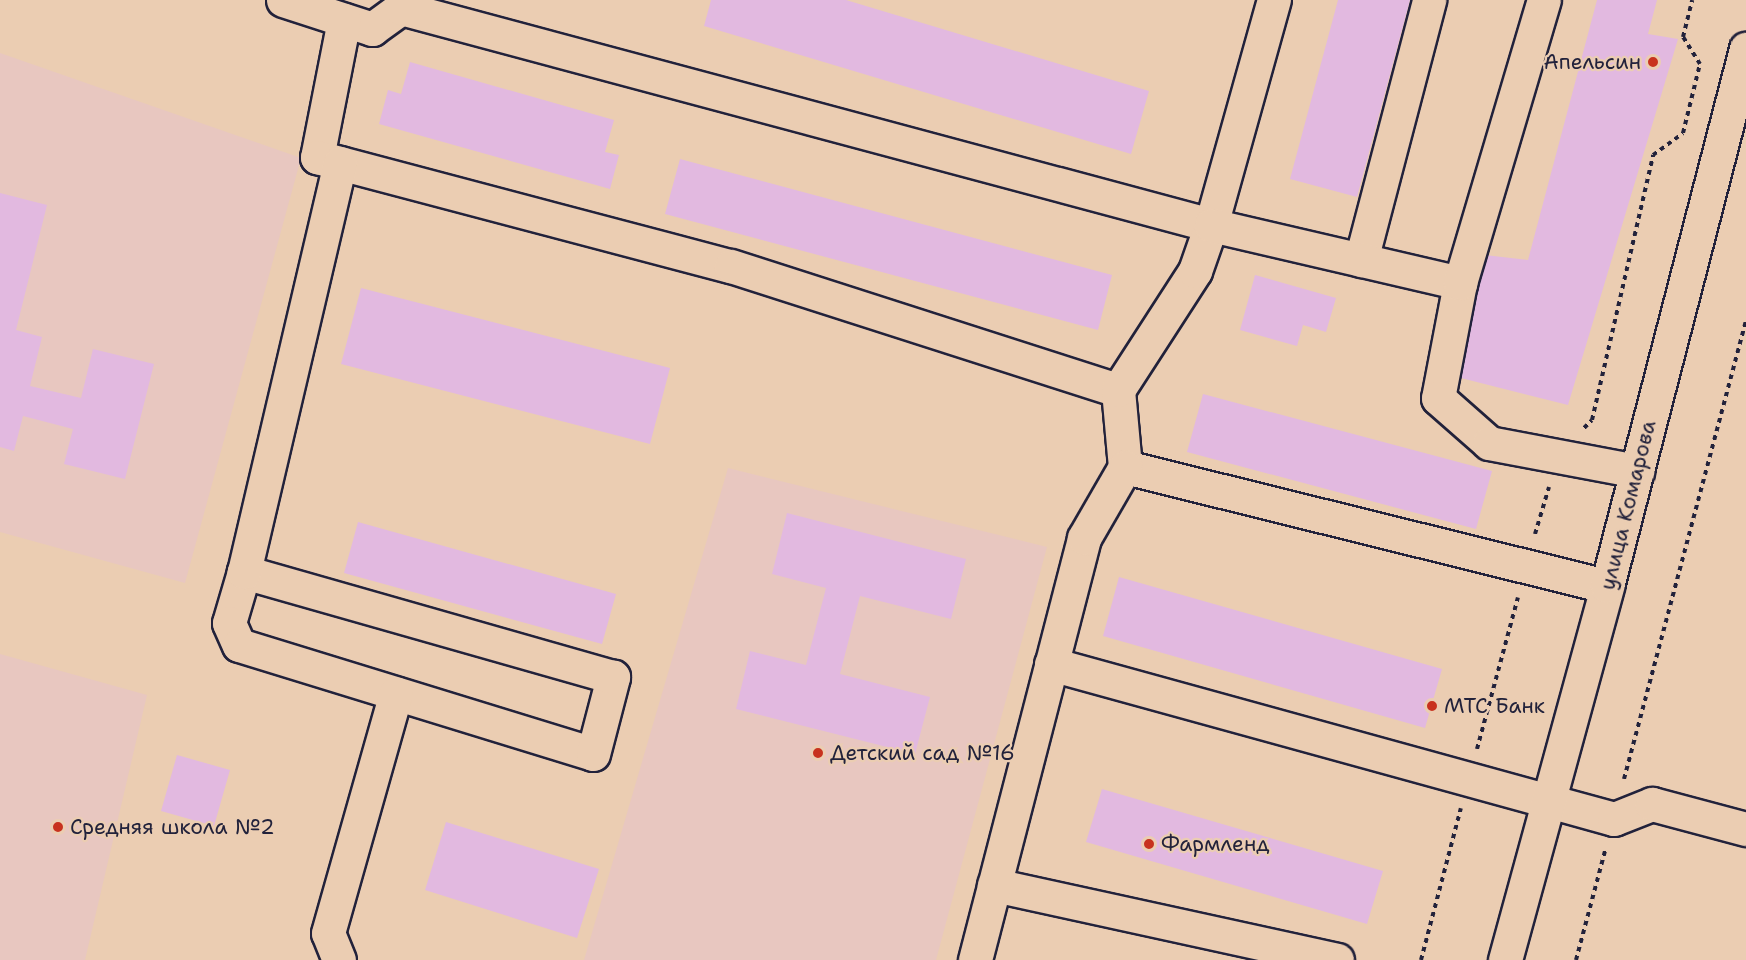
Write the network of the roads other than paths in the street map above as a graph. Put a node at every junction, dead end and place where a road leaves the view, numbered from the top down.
1 (283, 0) edge
2 (1274, 0) edge
3 (1430, 0) edge
4 (1544, 0) edge
5 (402, 4) edge
6 (344, 20) junction
7 (1746, 49) edge
8 (340, 163) junction
9 (1211, 225) junction
10 (1360, 260) junction
11 (1460, 283) junction
12 (1118, 390) junction
13 (1125, 467) junction
14 (1637, 471) junction
15 (244, 572) junction
16 (1608, 586) junction
17 (1051, 664) junction
18 (396, 693) junction
19 (1548, 801) junction
20 (1746, 829) edge
21 (994, 885) junction
22 (339, 960) edge
23 (975, 960) edge
24 (1337, 960) edge
25 (1504, 960) edge

1 - 6 street
2 - 9 street
3 - 10 street
4 - 11 street
5 - 6 street
5 - 9 street
6 - 8 street
7 - 14 street, улица Комарова
8 - 12 street
8 - 15 street
9 - 10 street
9 - 12 street
10 - 11 street
11 - 14 street
12 - 13 street
13 - 16 street
13 - 17 street
14 - 16 street, улица Комарова
15 - 18 street
15 - 18 street
16 - 19 street, улица Комарова
17 - 19 street
17 - 21 street
18 - 22 street
19 - 20 street
19 - 25 street, улица Комарова
21 - 23 street
21 - 24 street

